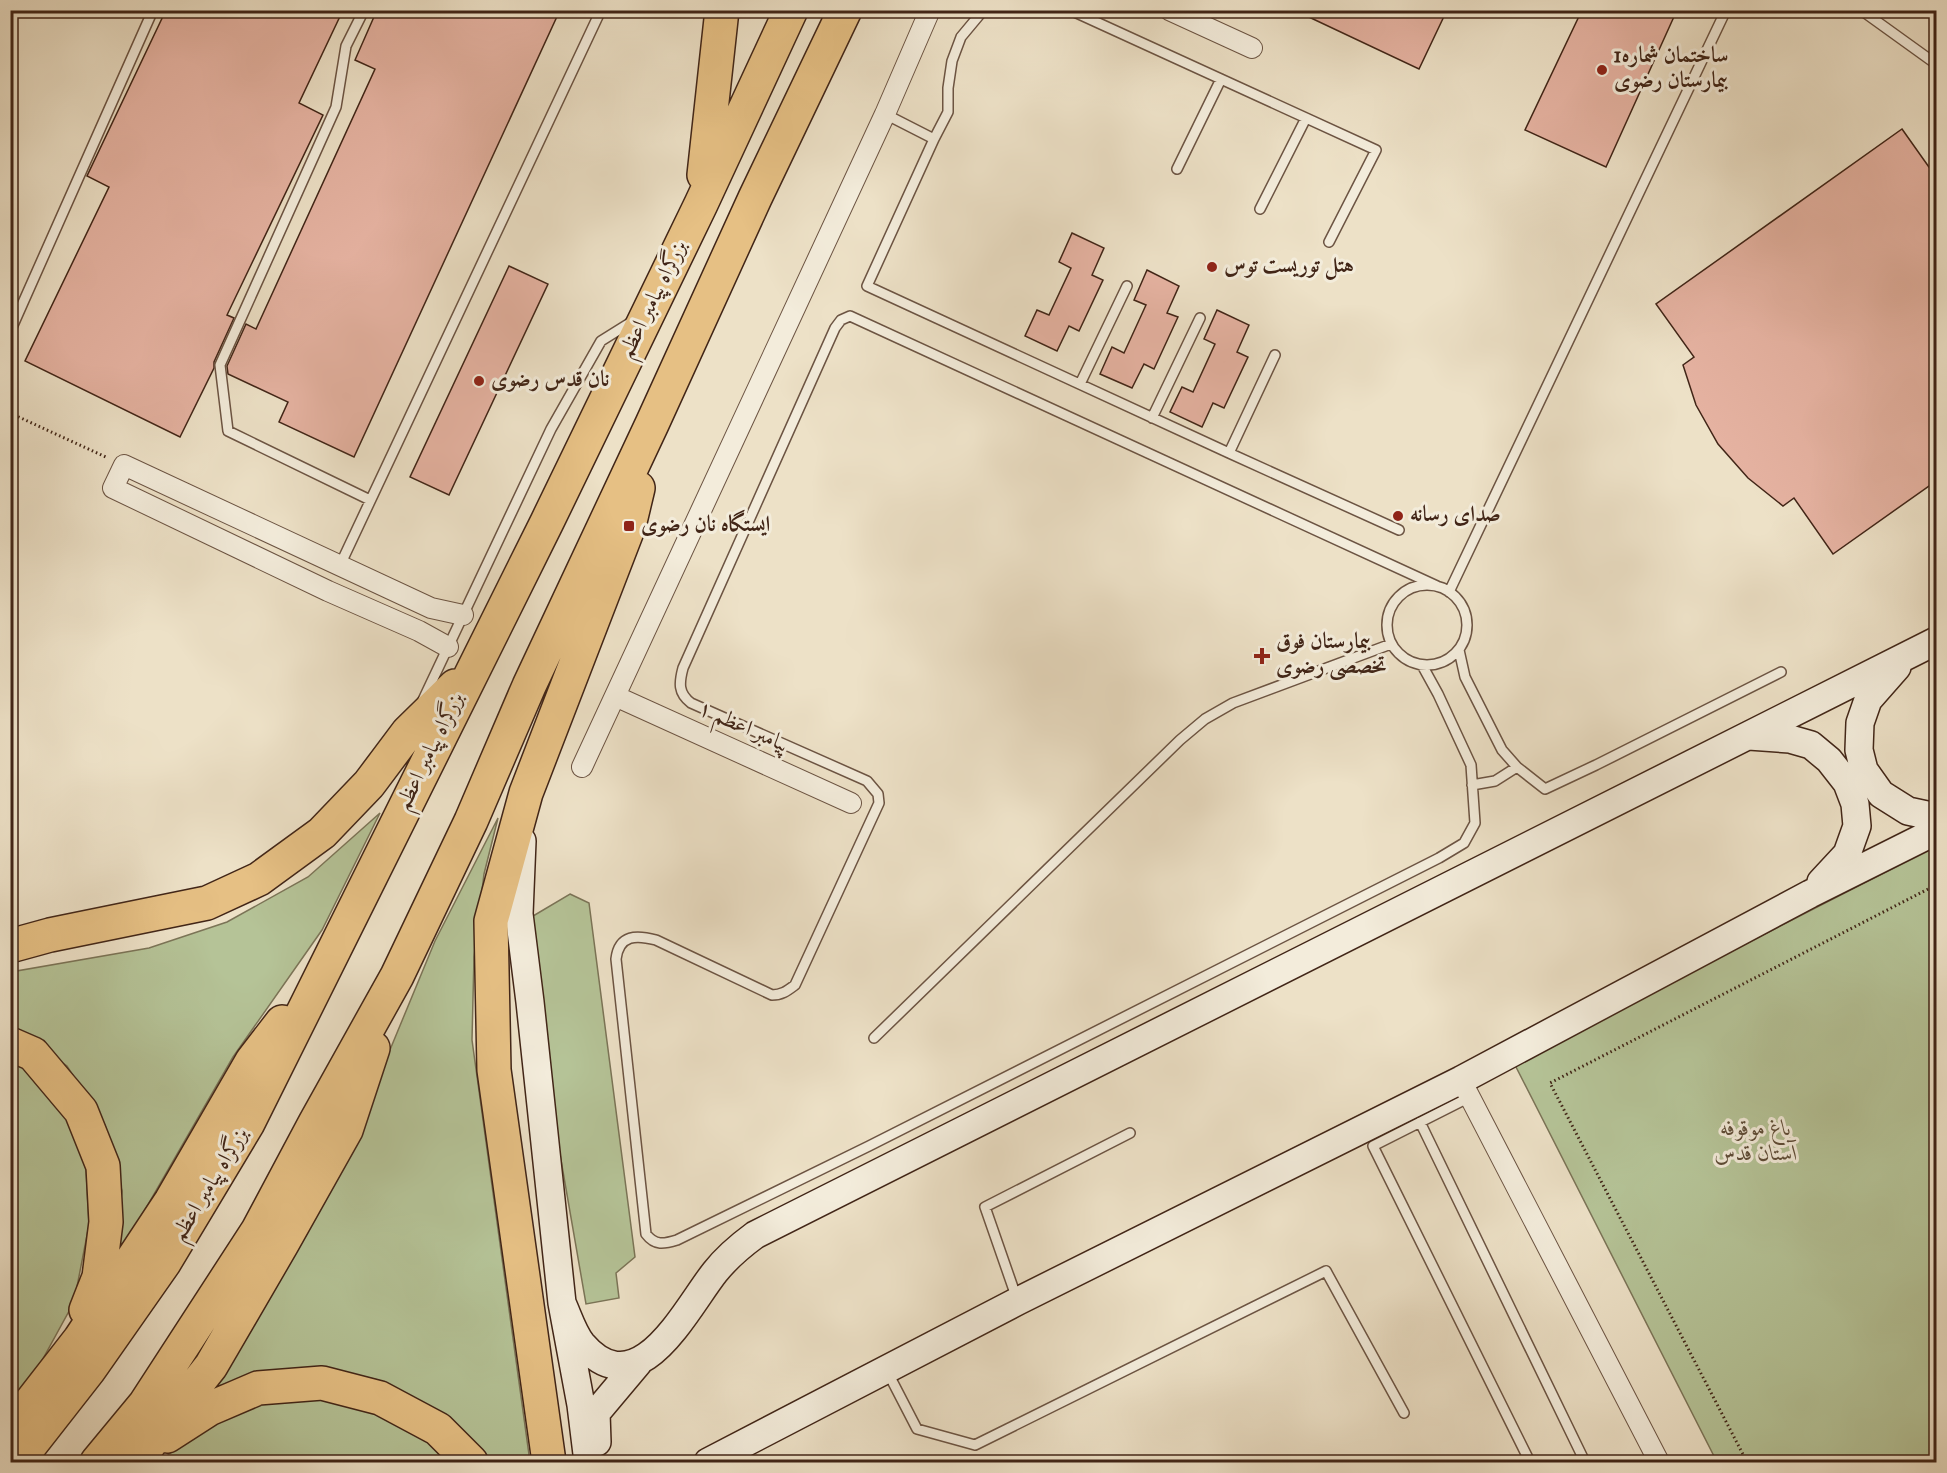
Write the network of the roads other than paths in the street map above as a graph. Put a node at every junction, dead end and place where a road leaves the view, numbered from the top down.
1 (153, 10) edge
2 (364, 10) edge
3 (601, 10) edge
4 (791, 10) edge
5 (845, 10) edge
6 (930, 10) edge
7 (986, 10) edge
8 (1070, 10) edge
9 (1169, 10) edge
10 (1726, 10) edge
11 (1861, 10) edge
12 (719, 15) edge
13 (1252, 48) dead end
14 (1936, 64) edge
15 (1221, 79) junction
16 (885, 114) junction
17 (1306, 118) junction
18 (934, 139) junction
19 (1177, 169) dead end
20 (701, 204) junction
21 (1260, 209) dead end
22 (1329, 242) dead end
23 (1127, 286) dead end
24 (650, 310) junction
25 (1200, 318) dead end
26 (10, 332) edge
27 (1275, 355) dead end
28 (1080, 384) junction
29 (1152, 418) junction
30 (652, 424) junction
31 (1229, 453) junction
32 (370, 500) junction
33 (1399, 530) dead end
34 (341, 563) junction
35 (1437, 586) junction
36 (328, 591) junction
37 (1449, 592) junction
38 (463, 615) junction
39 (1936, 641) edge
40 (1391, 644) junction
41 (448, 647) junction
42 (1459, 650) junction
43 (1905, 657) junction
44 (1422, 665) junction
45 (474, 666) junction
46 (1780, 672) dead end
47 (615, 696) junction
48 (408, 732) junction
49 (1748, 736) junction
50 (582, 767) dead end
51 (1517, 767) junction
52 (1472, 785) junction
53 (526, 793) junction
54 (851, 803) dead end
55 (1936, 817) edge
56 (1936, 831) edge
57 (1810, 894) junction
58 (50, 935) junction
59 (10, 937) edge
60 (10, 946) edge
61 (324, 969) junction
62 (397, 976) junction
63 (874, 1038) dead end
64 (10, 1044) edge
65 (1465, 1088) junction
66 (1420, 1122) junction
67 (1130, 1133) dead end
68 (1018, 1301) junction
69 (561, 1303) junction
70 (66, 1359) junction
71 (638, 1363) junction
72 (886, 1370) junction
73 (1404, 1413) dead end
74 (10, 1429) edge
75 (140, 1456) edge
76 (17, 1462) edge
77 (97, 1462) edge
78 (471, 1462) edge
79 (549, 1462) edge
80 (588, 1462) edge
81 (602, 1462) edge
82 (708, 1462) edge
83 (1530, 1462) edge
84 (1586, 1462) edge
85 (1659, 1462) edge

1 - 26 lane
2 - 32 lane
3 - 32 lane
4 - 20 highway, بزرگراه پیامبر اعظم
5 - 30 highway
6 - 16 street
7 - 18 lane
8 - 15 lane
9 - 13 street
10 - 37 lane
11 - 14 lane
12 - 20 highway
15 - 17 lane
15 - 19 lane
16 - 18 lane
16 - 47 street
17 - 21 lane
17 - 22 lane
18 - 28 lane
20 - 24 highway, بزرگراه پیامبر اعظم
23 - 28 lane
24 - 38 lane
24 - 45 highway, بزرگراه پیامبر اعظم
25 - 29 lane
27 - 31 lane
28 - 29 lane
29 - 31 lane
30 - 53 highway
30 - 62 highway
31 - 33 lane
32 - 34 lane
34 - 36 street
34 - 36 street
34 - 38 street
35 - 37 lane
35 - 40 lane
35 - 52 lane
36 - 41 street
37 - 42 lane
38 - 41 lane
39 - 43 street
40 - 44 lane
40 - 63 lane
41 - 48 lane
42 - 44 lane
42 - 51 lane
43 - 49 street
43 - 55 street
44 - 52 lane
45 - 48 highway
45 - 61 highway, بزرگراه پیامبر اعظم
46 - 51 lane
47 - 50 street
47 - 54 street, پیامبر اعظم ۱
48 - 58 highway
49 - 57 street
49 - 71 street
51 - 52 lane
53 - 69 street
53 - 79 highway
56 - 57 street
57 - 65 street
58 - 59 highway
58 - 60 highway
61 - 70 highway
61 - 76 highway, بزرگراه پیامبر اعظم
62 - 75 highway
62 - 77 highway
64 - 70 highway
65 - 66 lane
65 - 68 street
65 - 85 street
66 - 83 lane
66 - 84 lane
67 - 68 lane
68 - 72 street
69 - 71 street
69 - 80 street
70 - 74 highway
71 - 81 street
72 - 73 lane
72 - 82 street
75 - 78 highway

